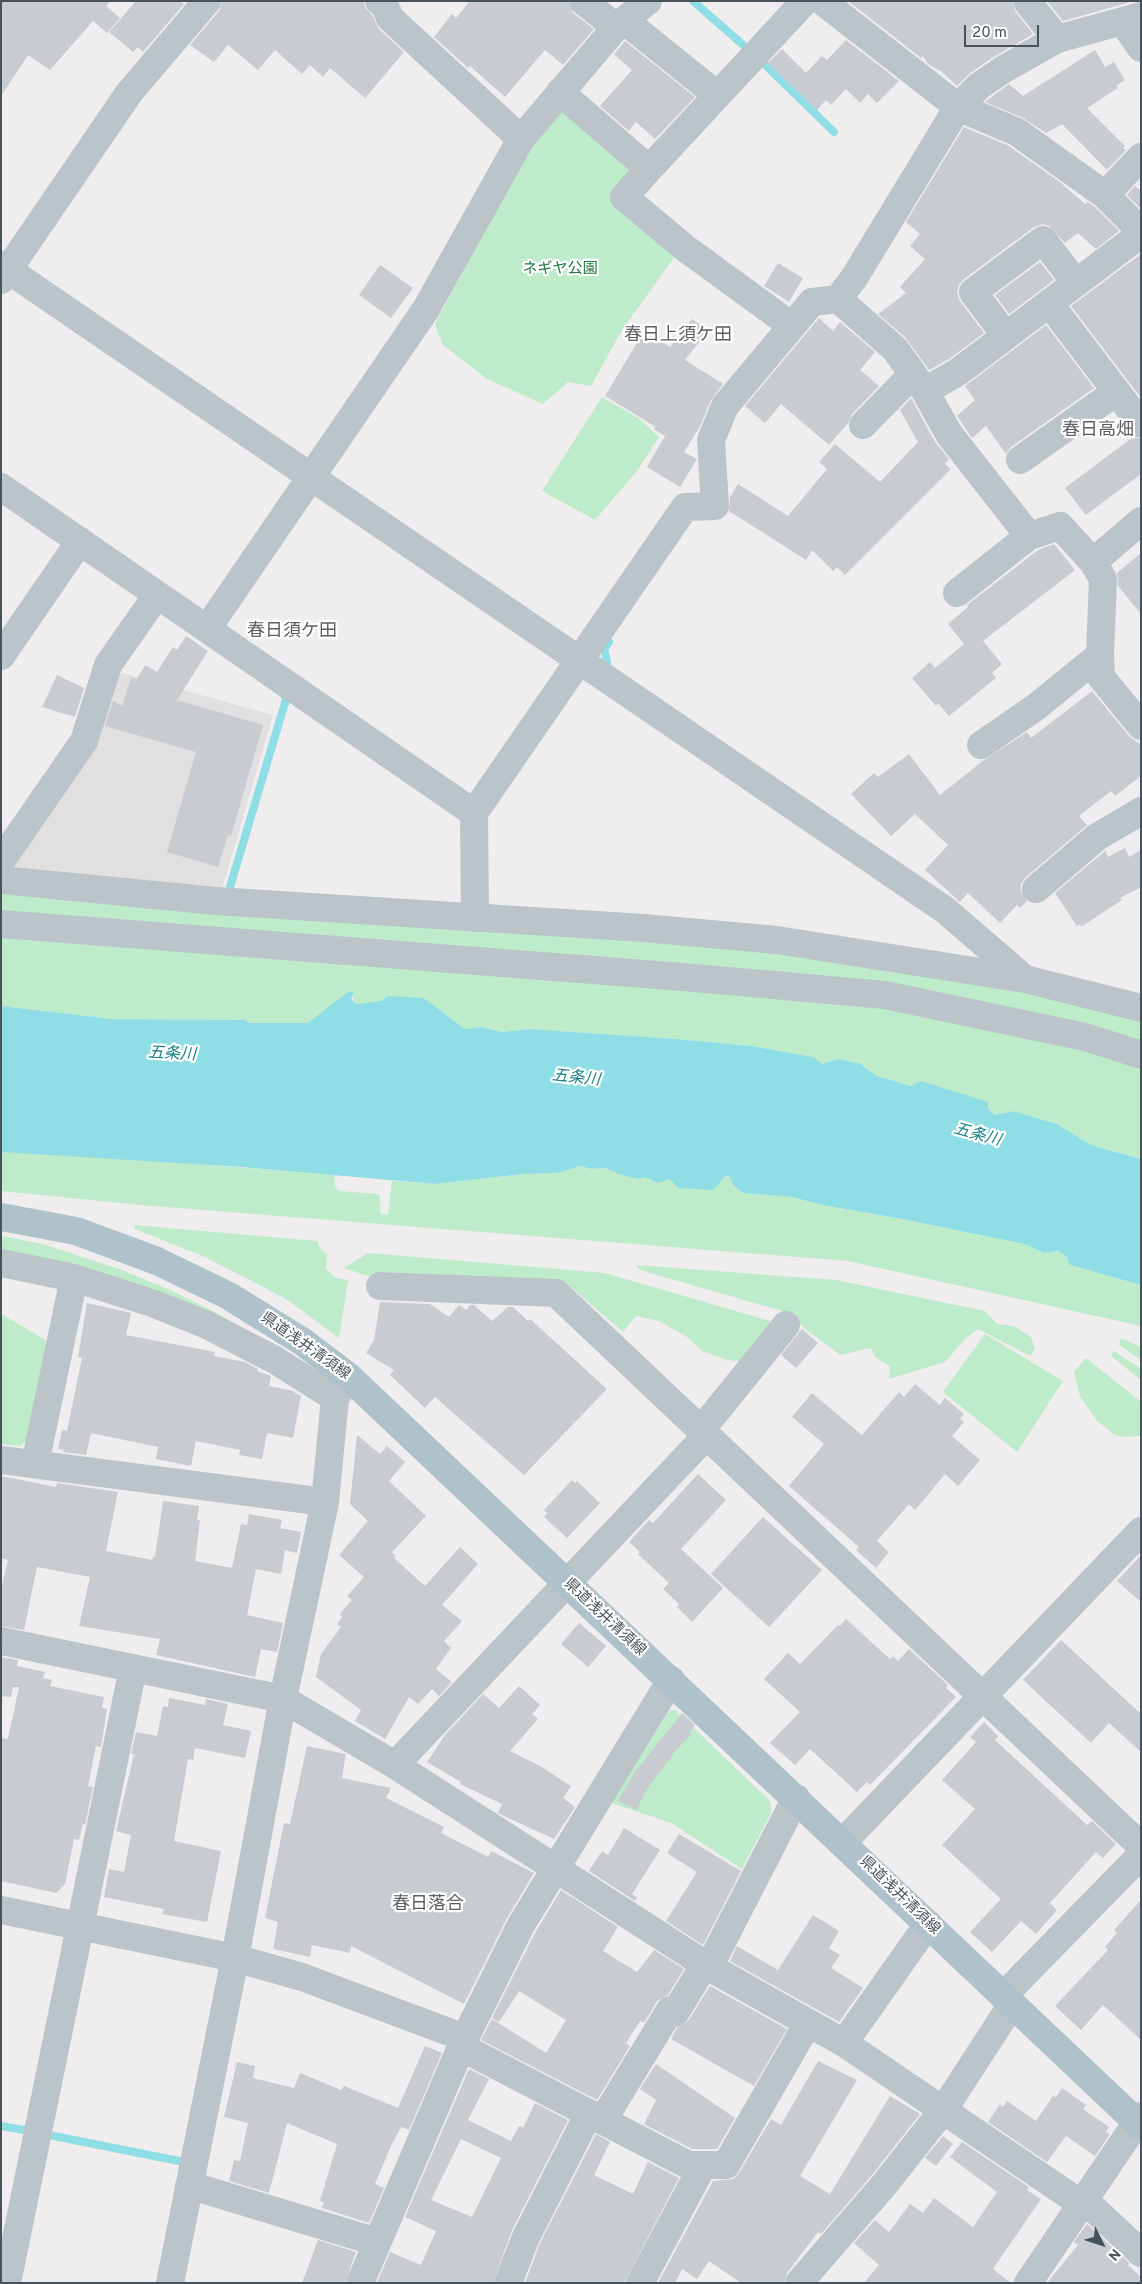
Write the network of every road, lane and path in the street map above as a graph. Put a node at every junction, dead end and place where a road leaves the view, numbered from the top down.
1 (207, 1) edge
2 (583, 1) edge
3 (648, 1) edge
4 (805, 1) edge
5 (822, 1) edge
6 (1027, 1) edge
7 (384, 2) edge
8 (1132, 19) edge
9 (621, 24) junction
10 (1057, 39) junction
11 (1141, 48) edge
12 (560, 92) junction
13 (718, 95) junction
14 (958, 107) junction
15 (521, 139) junction
16 (1141, 156) edge
17 (649, 170) junction
18 (1105, 195) junction
19 (1141, 232) edge
20 (4, 271) edge
21 (1076, 283) junction
22 (838, 299) junction
23 (1049, 303) junction
24 (792, 326) junction
25 (1006, 336) junction
26 (919, 383) junction
27 (1116, 392) junction
28 (1141, 424) edge
29 (863, 425) dead end
30 (1020, 460) dead end
31 (311, 477) junction
32 (1, 488) edge
33 (1141, 521) edge
34 (1029, 536) junction
35 (80, 541) junction
36 (1092, 562) junction
37 (957, 593) dead end
38 (158, 595) junction
39 (207, 629) junction
40 (1100, 655) junction
41 (1, 656) edge
42 (580, 660) junction
43 (1141, 726) edge
44 (981, 745) dead end
45 (1141, 812) edge
46 (474, 813) junction
47 (1, 861) edge
48 (1, 880) edge
49 (1036, 889) dead end
50 (475, 918) junction
51 (1, 924) edge
52 (1025, 979) junction
53 (1141, 1008) edge
54 (1141, 1056) edge
55 (1, 1217) edge
56 (1, 1263) edge
57 (74, 1278) junction
58 (380, 1286) dead end
59 (786, 1325) dead end
60 (342, 1388) junction
61 (704, 1433) junction
62 (1, 1460) edge
63 (36, 1464) junction
64 (325, 1502) junction
65 (1141, 1531) edge
66 (567, 1583) junction
67 (1, 1641) edge
68 (133, 1668) junction
69 (670, 1680) junction
70 (983, 1696) junction
71 (283, 1699) junction
72 (395, 1765) junction
73 (796, 1798) junction
74 (843, 1842) junction
75 (1141, 1846) edge
76 (1141, 1855) edge
77 (556, 1868) junction
78 (1, 1910) edge
79 (928, 1924) junction
80 (80, 1925) junction
81 (235, 1958) junction
82 (707, 1965) junction
83 (1008, 2000) junction
84 (808, 2023) junction
85 (463, 2042) junction
86 (844, 2043) junction
87 (944, 2109) junction
88 (596, 2117) junction
89 (1139, 2121) edge
90 (689, 2165) junction
91 (189, 2184) junction
92 (1080, 2203) junction
93 (377, 2242) junction
94 (1141, 2253) edge
95 (7, 2283) edge
96 (170, 2283) edge
97 (360, 2283) edge
98 (508, 2283) edge
99 (640, 2283) edge
100 (799, 2283) edge
101 (1028, 2283) edge

1 - 20 street
2 - 9 street
3 - 9 street
4 - 13 street
5 - 14 street
6 - 10 street
7 - 15 street
8 - 10 street
8 - 11 street
9 - 12 street
9 - 13 street
10 - 14 street
12 - 15 street
12 - 17 street
13 - 17 street
14 - 18 street
14 - 22 street
15 - 31 street
16 - 18 street
17 - 24 street
18 - 19 street
19 - 21 street
20 - 31 street
21 - 23 street
21 - 25 street
22 - 24 street
22 - 26 street
23 - 25 street
23 - 27 street
24 - 42 street
25 - 26 street
26 - 29 street
26 - 34 street
27 - 28 street
27 - 30 street
31 - 39 street
31 - 42 street
32 - 35 street
33 - 36 street
34 - 36 street
34 - 37 street
35 - 38 street
35 - 41 street
36 - 40 street
38 - 39 street
38 - 47 street
39 - 46 street
40 - 43 street
40 - 44 street
42 - 46 street
42 - 52 street
45 - 49 street
46 - 50 street
48 - 50 street
50 - 52 street
51 - 54 street
52 - 53 street
55 - 60 main road, 県道浅井清須線
56 - 57 street
57 - 60 street
57 - 63 street
58 - 61 street
59 - 61 street
60 - 64 street
60 - 66 main road, 県道浅井清須線
61 - 66 street
61 - 70 street
62 - 63 street
63 - 64 street
64 - 71 street
65 - 70 street
66 - 69 main road, 県道浅井清須線
66 - 72 street
67 - 68 street
68 - 71 street
68 - 80 street
69 - 73 main road, 県道浅井清須線
69 - 77 street
70 - 74 street
70 - 75 street
71 - 72 street
71 - 81 street
72 - 77 street
73 - 74 main road, 県道浅井清須線
73 - 82 street
74 - 79 main road, 県道浅井清須線
76 - 83 street
77 - 82 street
77 - 85 street
78 - 80 street
79 - 83 main road, 県道浅井清須線
79 - 86 street
80 - 81 street
80 - 95 street
81 - 85 street
81 - 91 street
82 - 84 street
82 - 88 street
83 - 87 street
83 - 89 main road, 県道浅井清須線
84 - 86 street
84 - 90 street
85 - 88 street
85 - 93 street
86 - 87 street
87 - 92 street
87 - 100 street
88 - 90 street
88 - 98 street
89 - 92 street
90 - 99 street
91 - 93 street
91 - 96 street
92 - 94 street
92 - 101 street
93 - 97 street

